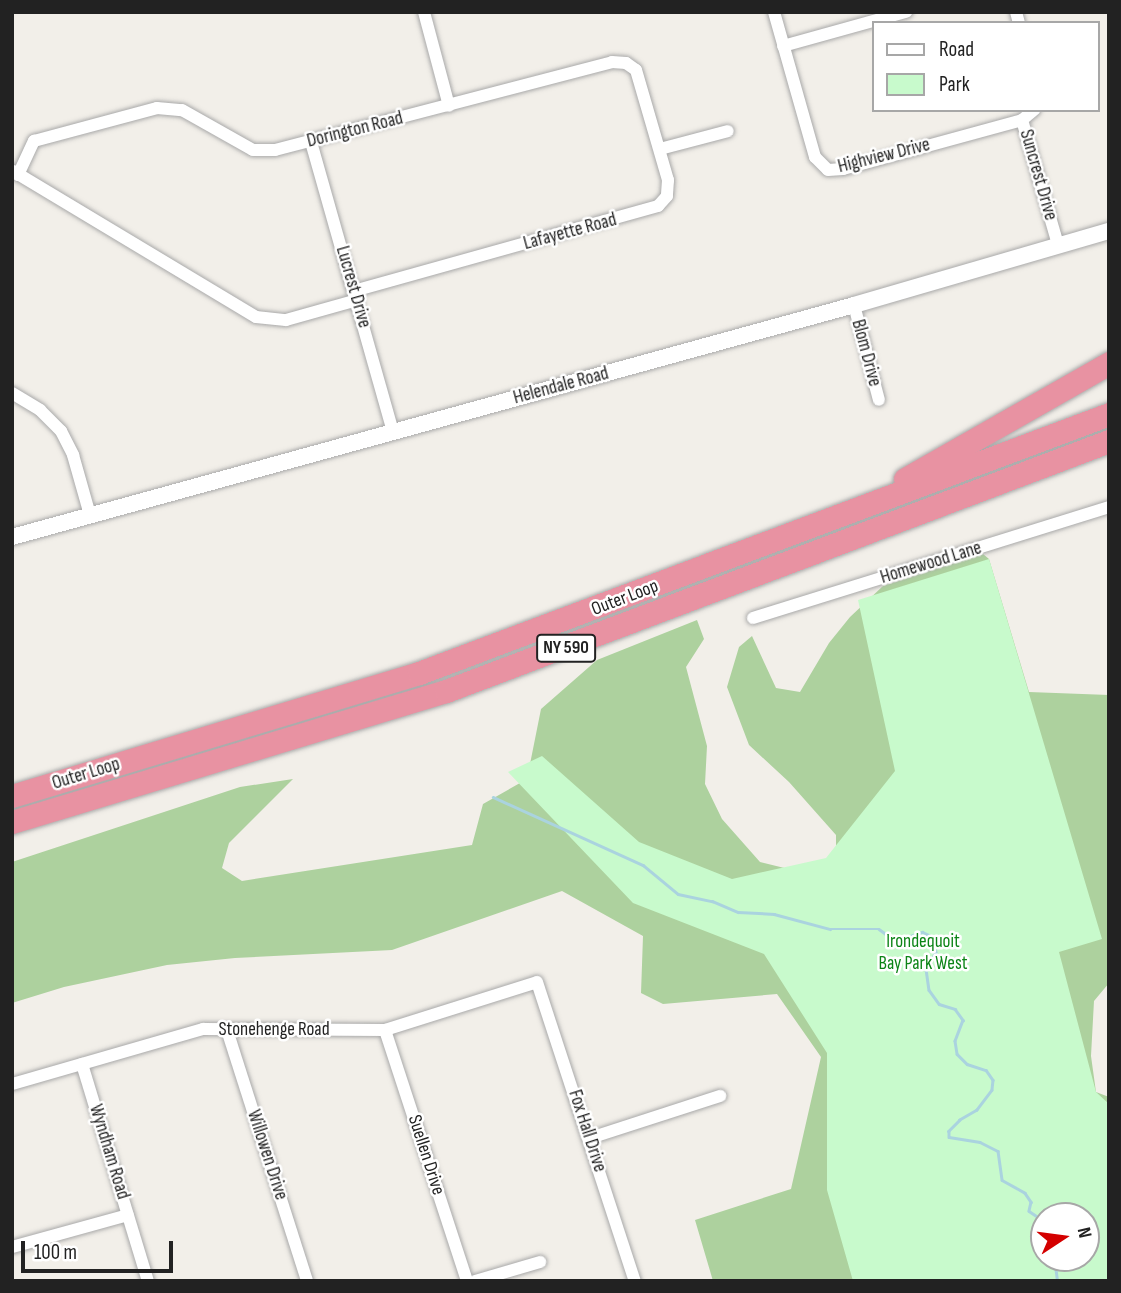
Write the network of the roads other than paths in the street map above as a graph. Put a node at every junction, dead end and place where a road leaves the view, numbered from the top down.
1 (424, 12) edge
2 (774, 12) edge
3 (906, 12) edge
4 (872, 21) edge
5 (873, 21) edge
6 (783, 46) junction
7 (449, 106) junction
8 (1032, 112) edge
9 (1022, 120) junction
10 (727, 131) dead end
11 (311, 142) junction
12 (660, 149) junction
13 (15, 173) edge
14 (1109, 231) edge
15 (1058, 245) junction
16 (356, 296) junction
17 (854, 305) junction
18 (1109, 363) edge
19 (12, 393) edge
20 (879, 400) dead end
21 (1109, 414) edge
22 (393, 432) junction
23 (1109, 441) edge
24 (1109, 507) edge
25 (90, 515) junction
26 (12, 537) edge
27 (739, 555) junction
28 (753, 618) dead end
29 (12, 796) edge
30 (12, 822) edge
31 (537, 982) joint
32 (227, 1030) junction
33 (385, 1030) junction
34 (82, 1064) junction
35 (12, 1084) edge
36 (720, 1096) dead end
37 (590, 1138) junction
38 (128, 1215) junction
39 (12, 1247) edge
40 (540, 1262) dead end
41 (148, 1281) edge
42 (307, 1281) edge
43 (467, 1281) edge
44 (475, 1281) edge
45 (635, 1281) edge

1 - 7 street
2 - 6 street, Highview Drive
3 - 5 street
4 - 6 street
6 - 9 street, Highview Drive
7 - 11 street, Dorington Road
7 - 12 street, Dorington Road
8 - 9 street, Suncrest Drive
9 - 15 street, Suncrest Drive
10 - 12 street
11 - 13 street, Dorington Road
11 - 16 street, Lucrest Drive
12 - 16 street, Lafayette Road
13 - 16 street, Lafayette Road
14 - 15 street, Helendale Road
15 - 17 street, Helendale Road
16 - 22 street, Lucrest Drive
17 - 20 street, Blom Drive
17 - 22 street, Helendale Road
18 - 27 highway
19 - 25 street
21 - 27 highway, Outer Loop / NY 590
22 - 25 street, Helendale Road
23 - 30 highway, Outer Loop / NY 590
24 - 28 street, Homewood Lane
25 - 26 street, Helendale Road
27 - 29 highway, Outer Loop / NY 590
31 - 33 street, Stonehenge Road
31 - 37 street, Fox Hall Drive
32 - 33 street, Stonehenge Road
32 - 34 street, Stonehenge Road
32 - 42 street, Willowen Drive
33 - 43 street, Suellen Drive
34 - 35 street, Stonehenge Road
34 - 38 street, Wyndham Road
36 - 37 street
37 - 45 street, Fox Hall Drive
38 - 39 street
38 - 41 street, Wyndham Road
40 - 44 street

